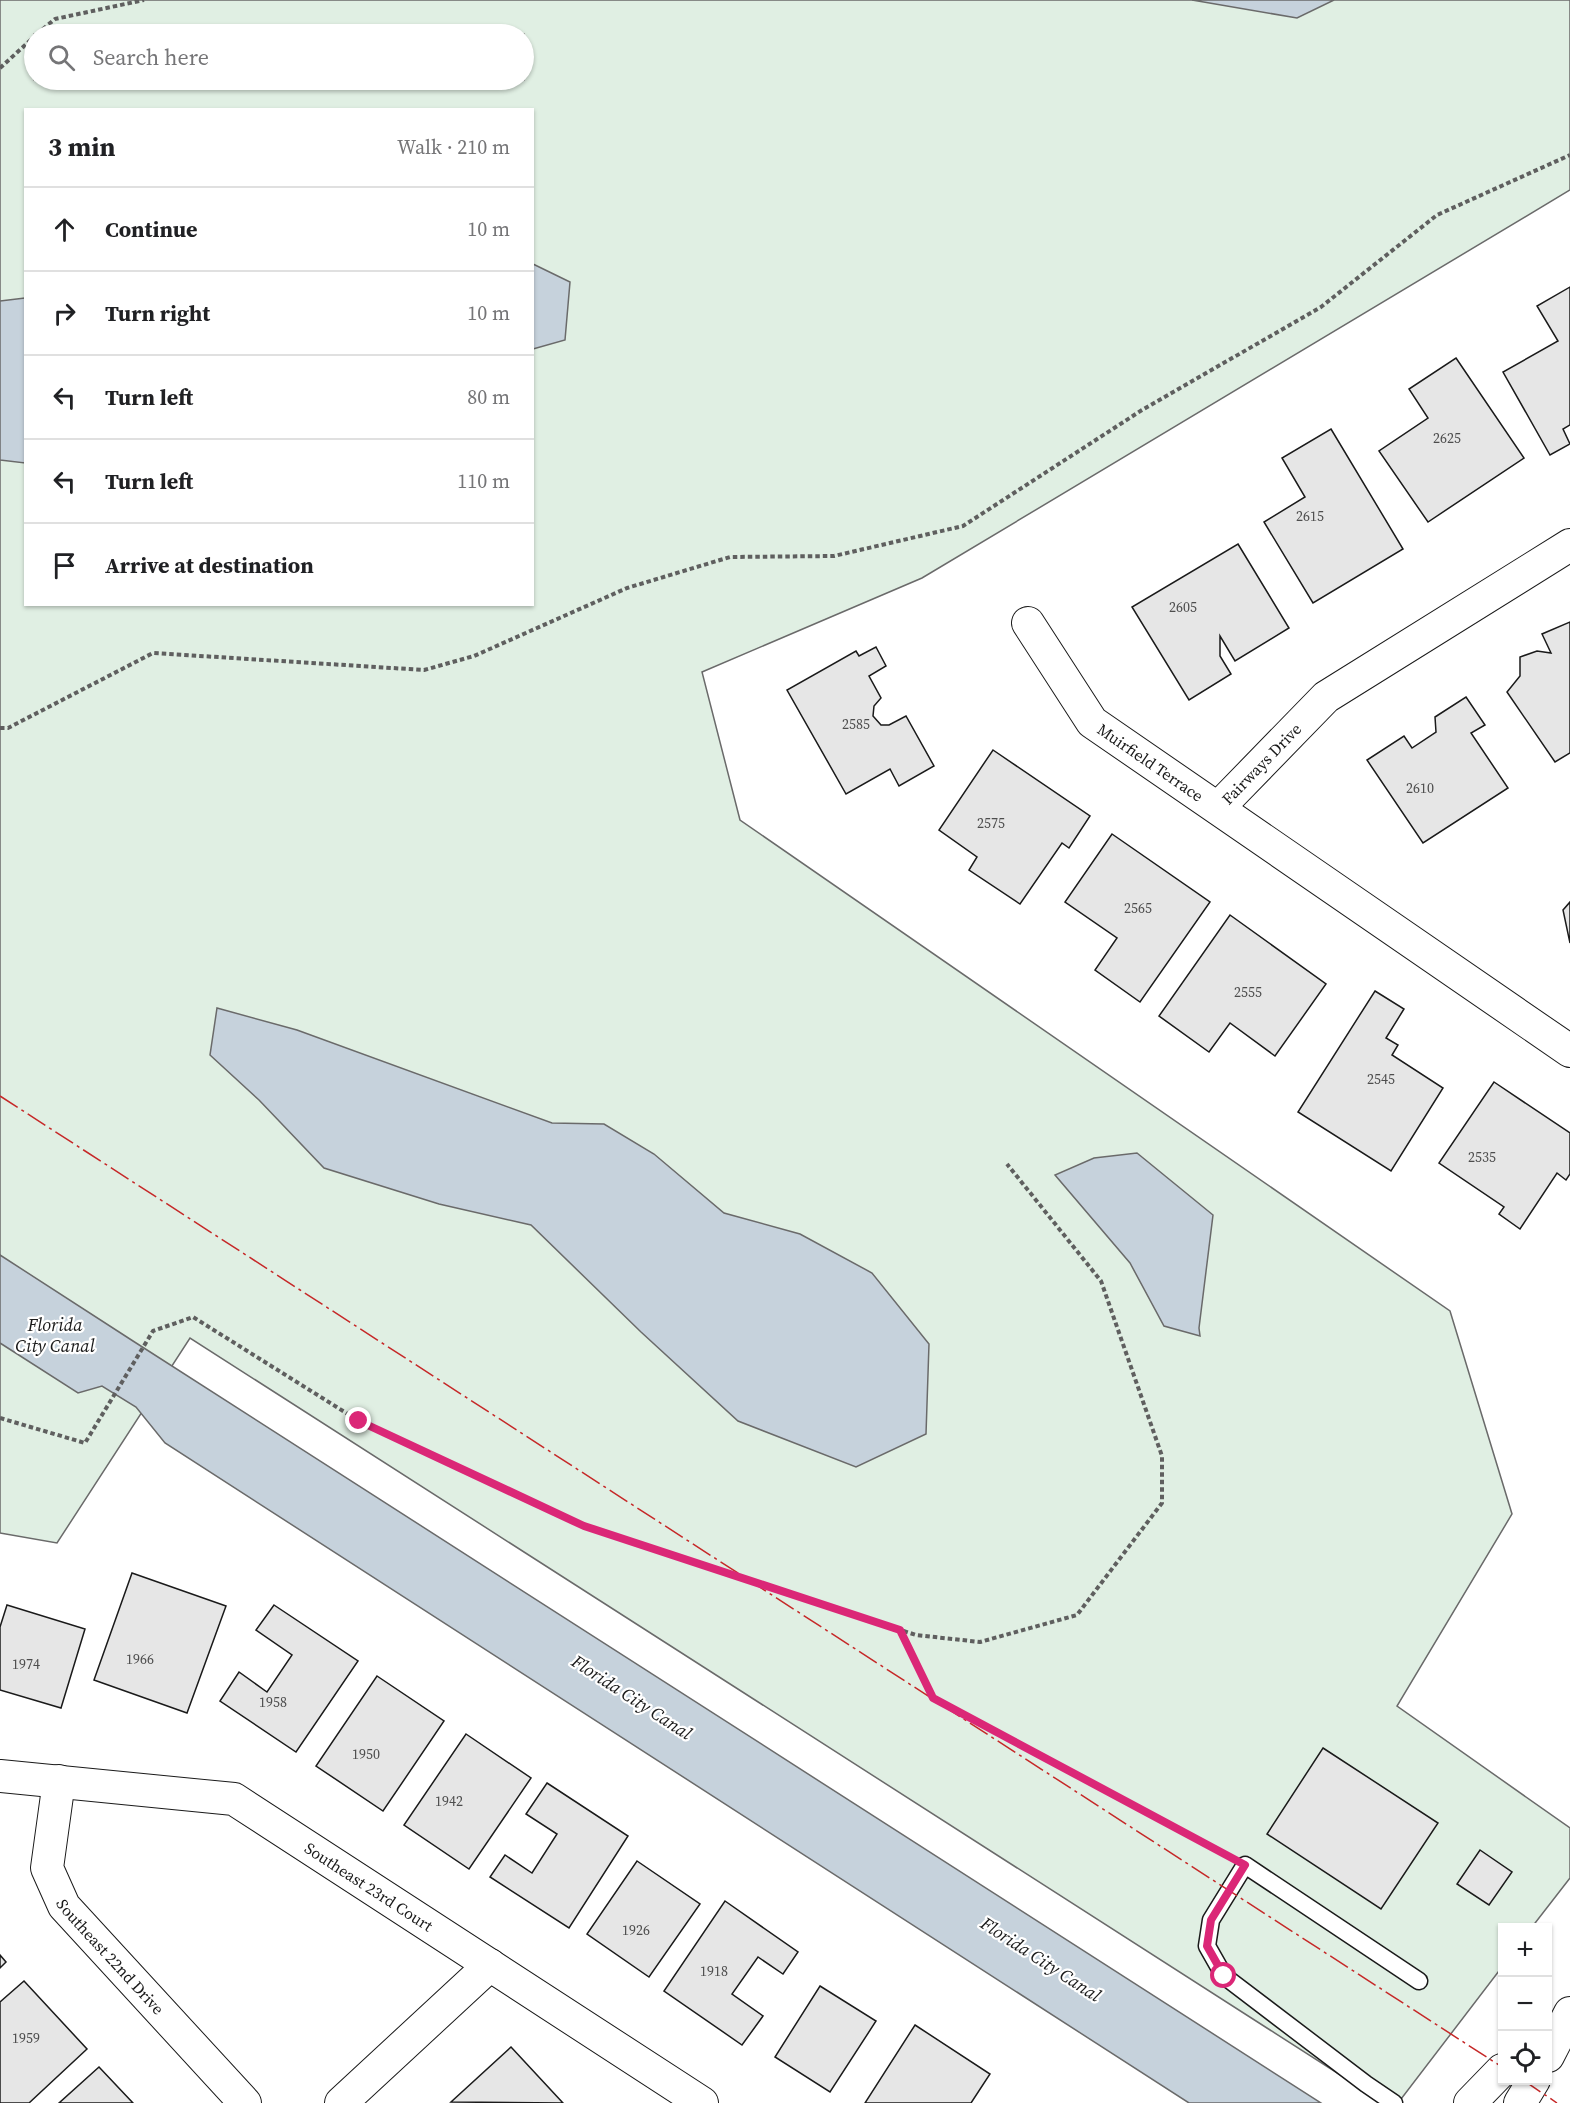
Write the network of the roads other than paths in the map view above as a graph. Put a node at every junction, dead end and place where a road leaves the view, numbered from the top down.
1 (1570, 544) edge
2 (1028, 623) dead end
3 (1218, 808) junction
4 (1570, 1051) edge
5 (0, 1776) edge
6 (59, 1782) junction
7 (490, 1965) junction
8 (1419, 1982) dead end
9 (1570, 2003) edge
10 (1570, 2013) edge
11 (1552, 2022) edge
12 (1552, 2048) edge
13 (1498, 2075) edge
14 (1531, 2085) edge
15 (245, 2103) edge
16 (341, 2103) edge
17 (702, 2103) edge
18 (1394, 2103) edge
19 (1470, 2103) edge
20 (1520, 2103) edge

1 - 3 street, Fairways Drive
2 - 3 street, Muirfield Terrace
3 - 4 street, Fairways Drive
5 - 6 street, Southeast 23rd Court
6 - 7 street, Southeast 23rd Court
6 - 15 street, Southeast 22nd Drive
7 - 16 street
7 - 17 street, Southeast 23rd Court
8 - 18 lane
9 - 11 street
10 - 12 street
13 - 19 street
14 - 20 street

